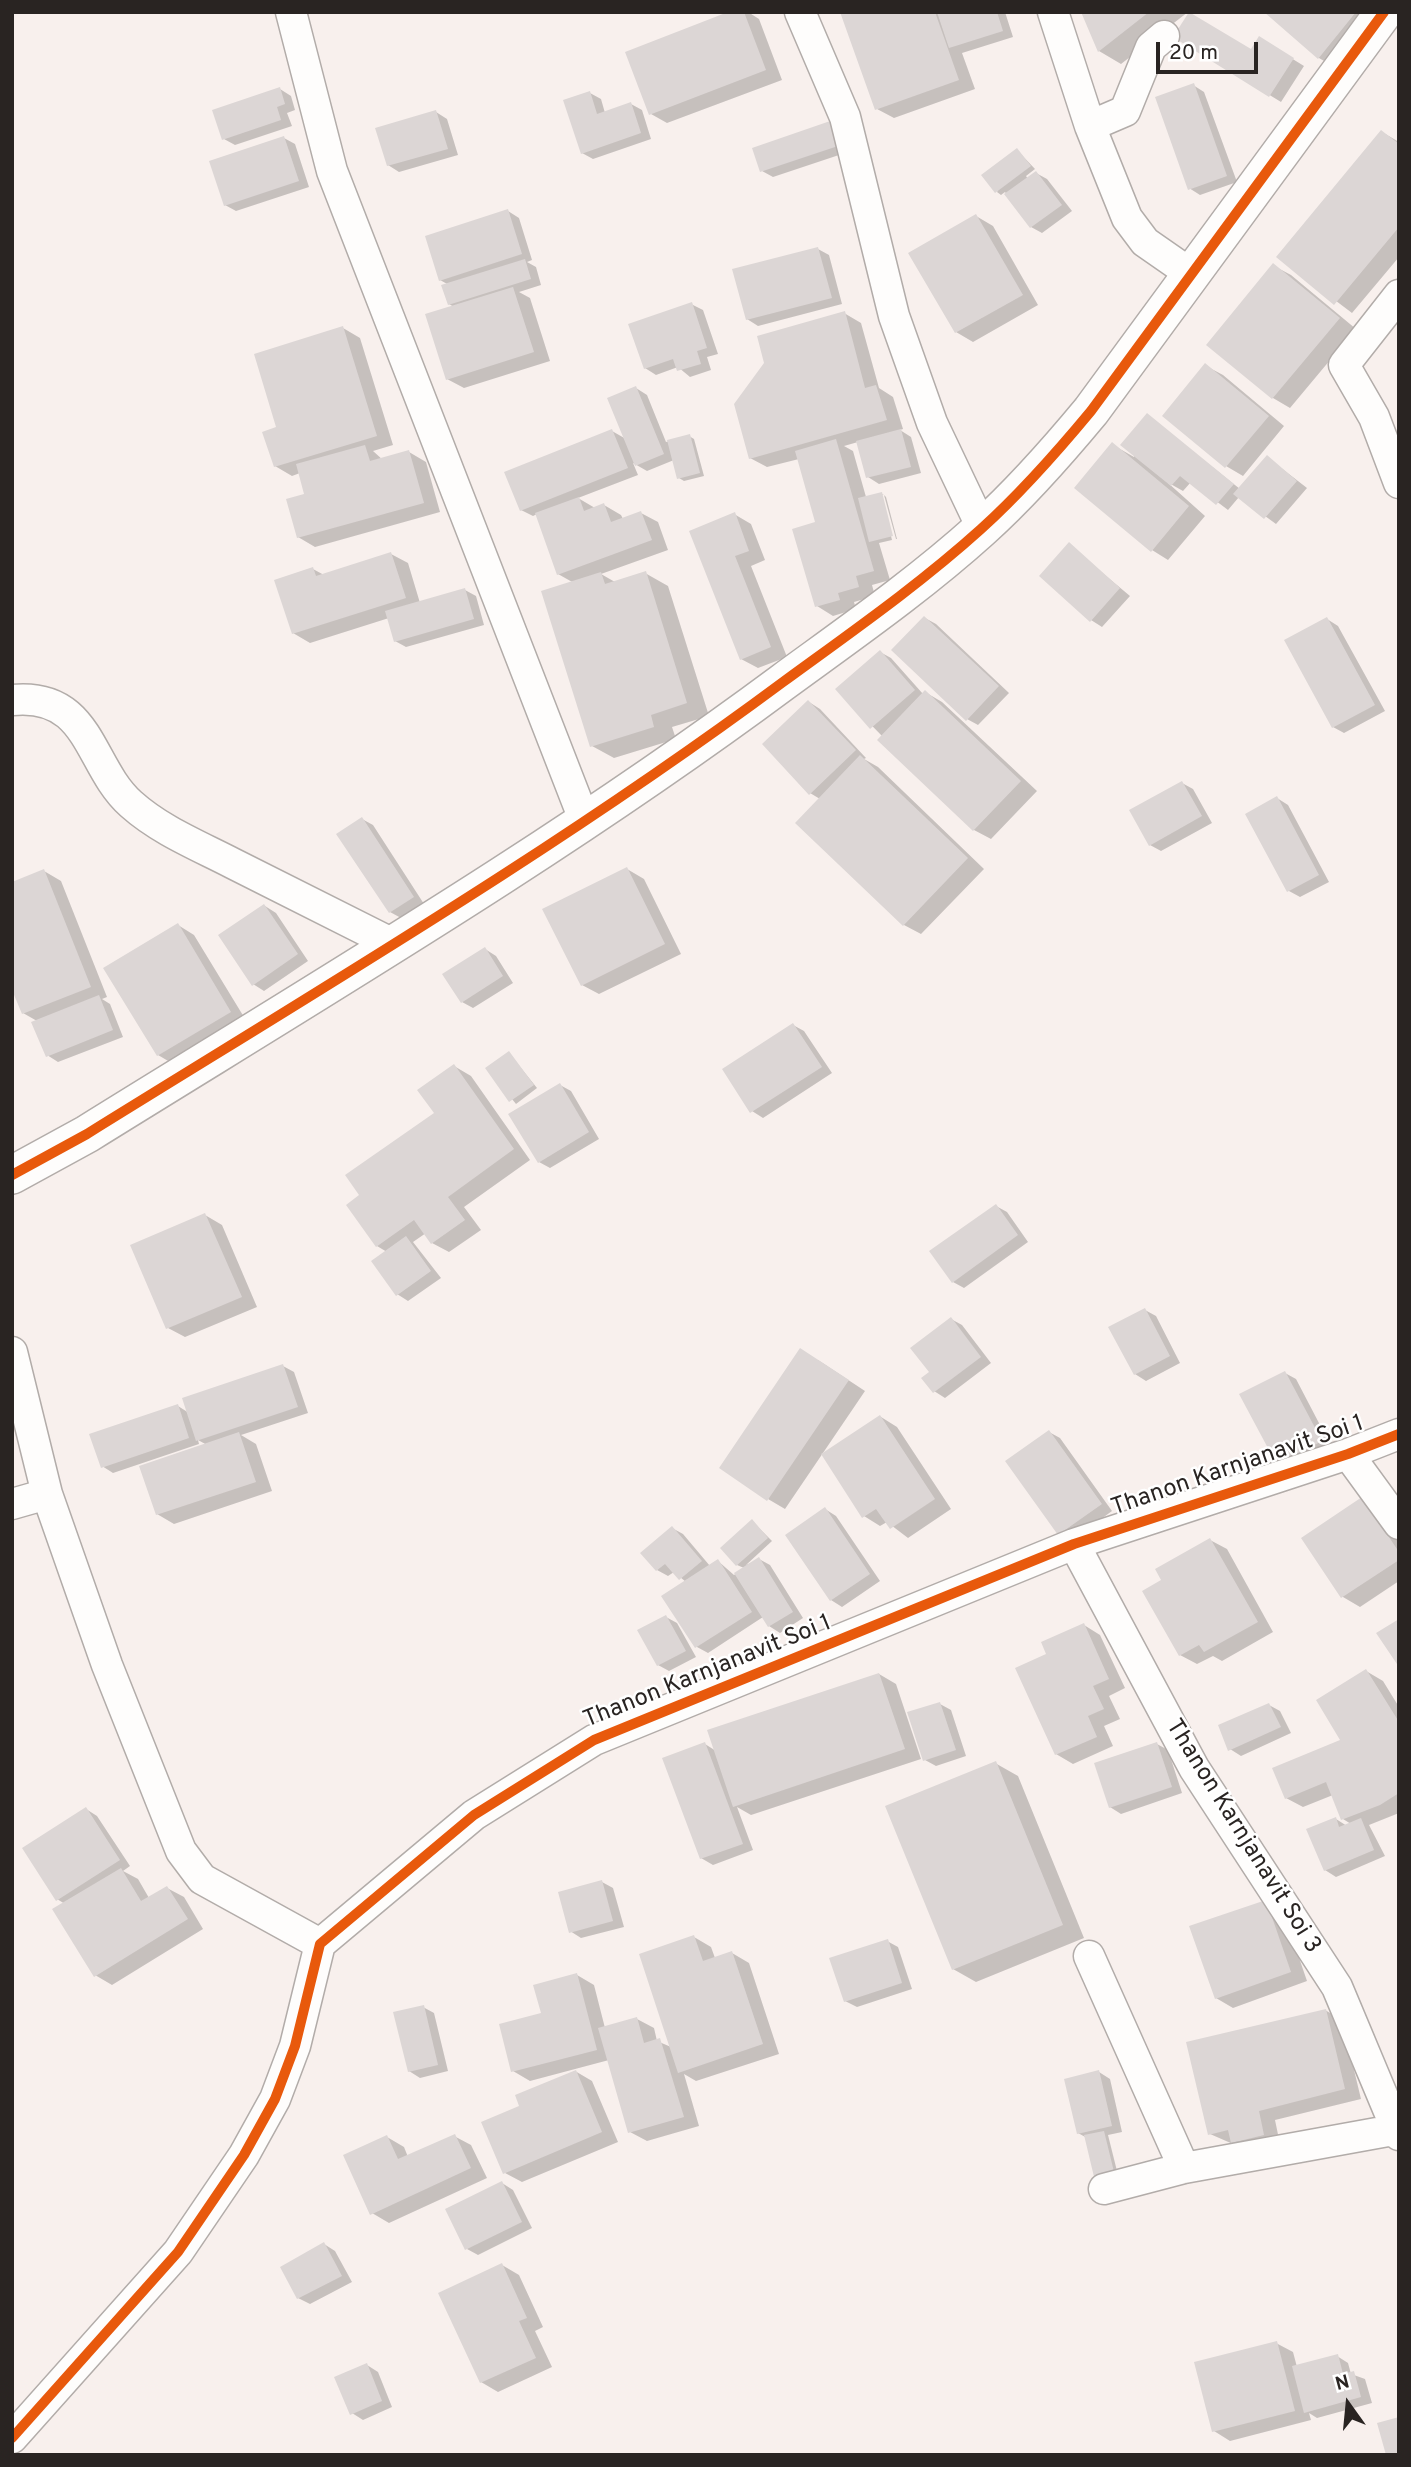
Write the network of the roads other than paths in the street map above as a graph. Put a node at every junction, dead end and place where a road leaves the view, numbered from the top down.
1 (291, 12) edge
2 (800, 12) edge
3 (1053, 12) edge
4 (1382, 13) edge
5 (1164, 36) dead end
6 (1090, 126) junction
7 (1191, 274) junction
8 (1399, 295) edge
9 (1399, 483) edge
10 (982, 528) junction
11 (12, 700) edge
12 (585, 822) junction
13 (393, 944) junction
14 (12, 1175) edge
15 (12, 1352) edge
16 (1399, 1434) edge
17 (1348, 1454) junction
18 (47, 1494) junction
19 (12, 1504) edge
20 (1399, 1524) edge
21 (1074, 1544) junction
22 (320, 1944) junction
23 (1089, 1956) dead end
24 (1398, 2131) edge
25 (1185, 2168) junction
26 (1104, 2189) dead end
27 (12, 2438) edge

1 - 12 street
2 - 10 street
3 - 6 street
4 - 7 street
5 - 6 street
6 - 7 street
7 - 10 street
8 - 9 street
10 - 12 street
11 - 13 street
12 - 13 street
13 - 14 street
15 - 18 street
16 - 17 street, Thanon Karnjanavit Soi 1
17 - 20 street
17 - 21 street, Thanon Karnjanavit Soi 1
18 - 19 street
18 - 22 street
21 - 22 street, Thanon Karnjanavit Soi 1
21 - 24 street, Thanon Karnjanavit Soi 3
22 - 27 street
23 - 25 street
24 - 25 street
25 - 26 street

